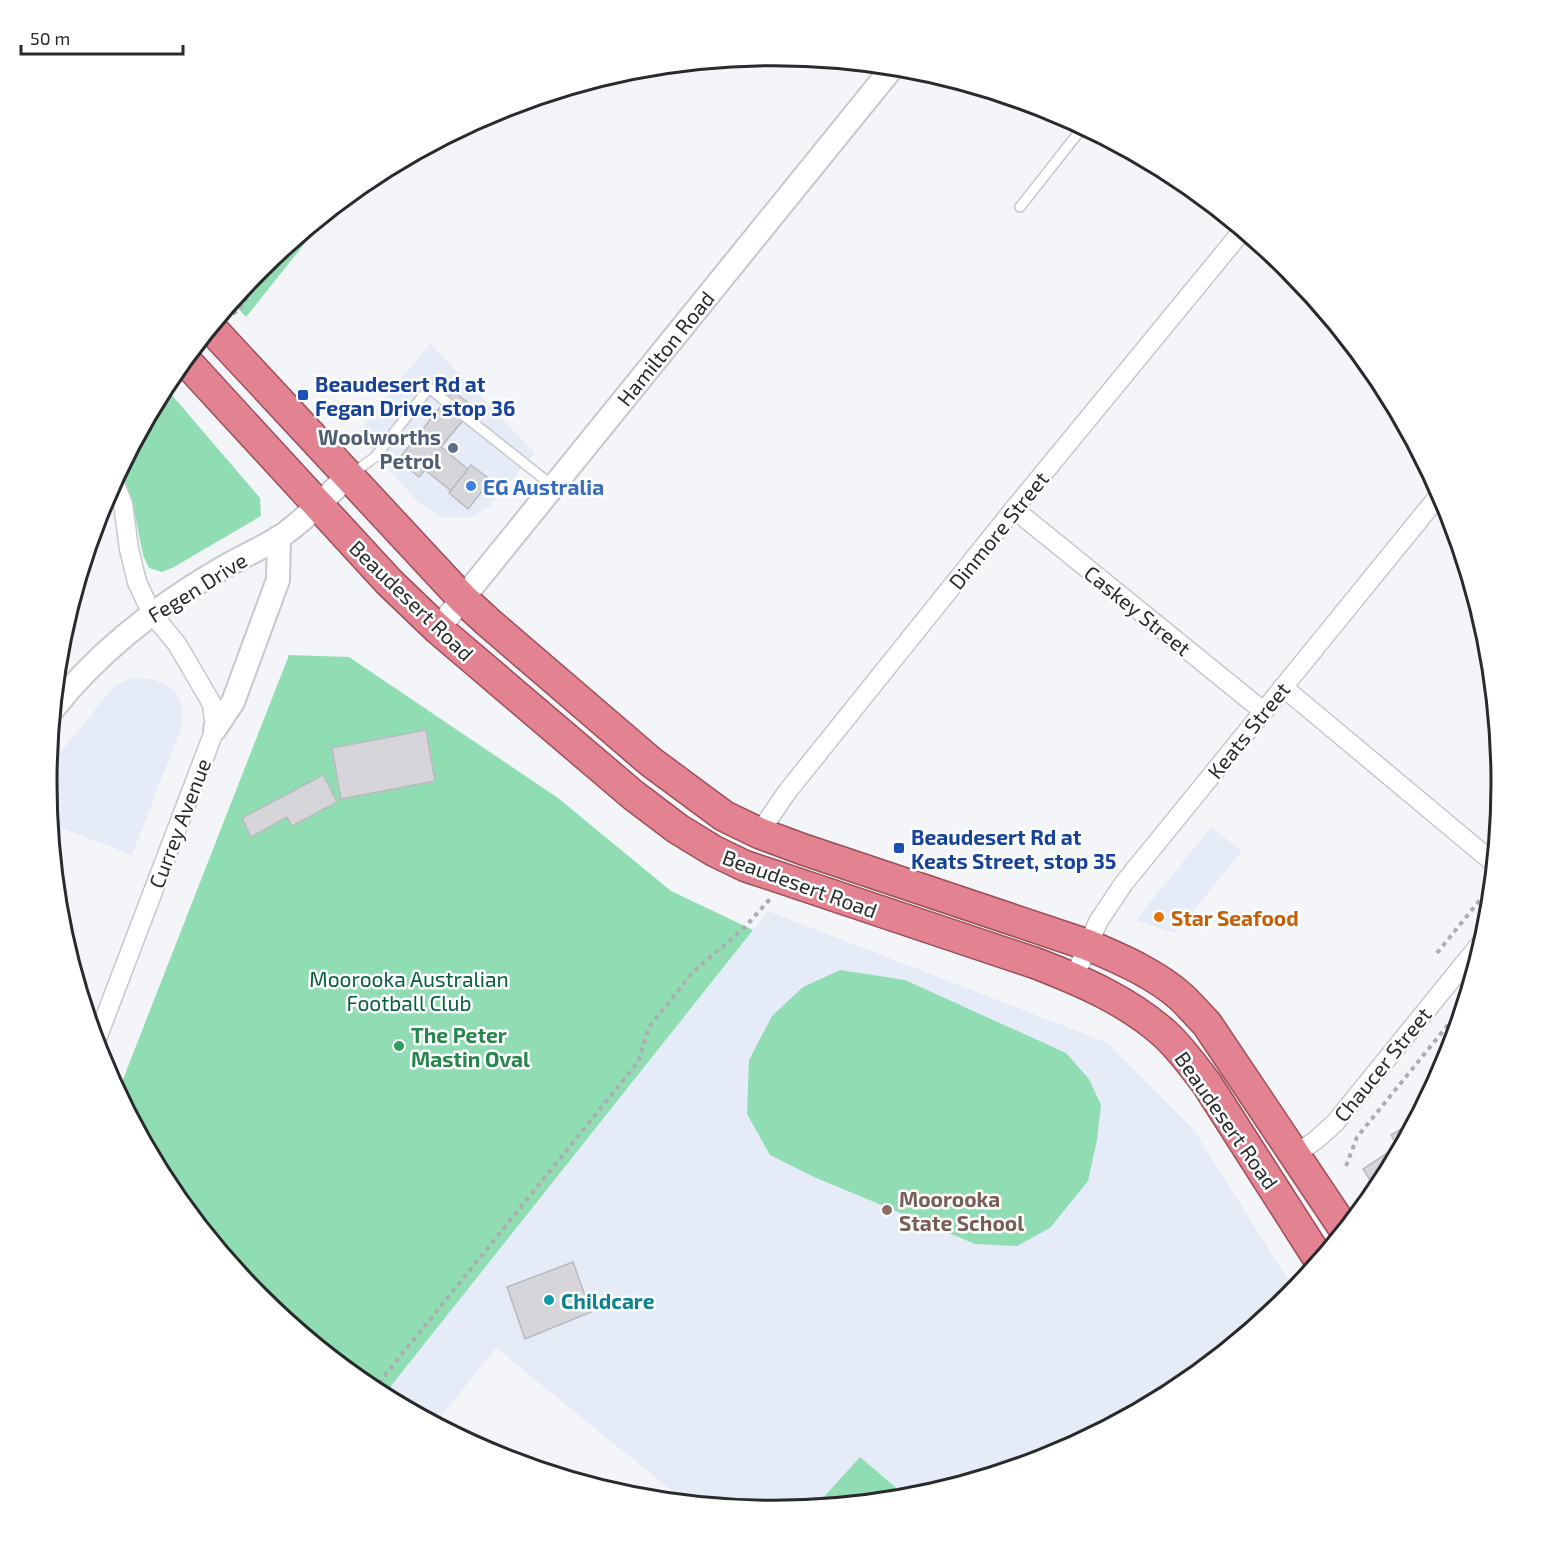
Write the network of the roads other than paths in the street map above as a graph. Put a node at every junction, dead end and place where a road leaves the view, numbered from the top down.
1 (886, 75) edge
2 (1078, 134) edge
3 (1020, 207) dead end
4 (1238, 236) edge
5 (224, 324) edge
6 (191, 367) edge
7 (348, 476) junction
8 (553, 486) junction
9 (119, 494) edge
10 (1434, 502) edge
11 (318, 504) junction
12 (1014, 509) junction
13 (279, 537) junction
14 (463, 599) junction
15 (152, 614) junction
16 (438, 629) junction
17 (1283, 687) junction
18 (62, 699) edge
19 (1263, 711) junction
20 (215, 729) junction
21 (759, 833) junction
22 (1488, 858) edge
23 (1088, 945) junction
24 (1471, 955) edge
25 (1074, 978) junction
26 (101, 1029) edge
27 (1296, 1154) junction
28 (1341, 1224) edge
29 (1316, 1255) edge

1 - 8 street, Hamilton Road
2 - 3 lane
4 - 12 street, Dinmore Street
5 - 7 highway, Beaudesert Road
6 - 11 highway, Beaudesert Road
7 - 8 lane
7 - 11 street, Fegen Drive
7 - 14 highway, Beaudesert Road
8 - 14 street, Hamilton Road
9 - 15 street
10 - 17 street, Keats Street
11 - 13 street, Fegen Drive
11 - 16 highway, Beaudesert Road
12 - 19 street, Caskey Street
12 - 21 street, Dinmore Street
13 - 15 street, Fegen Drive
13 - 20 street
14 - 16 street, Hamilton Road
14 - 21 highway, Beaudesert Road
15 - 18 street, Fegen Drive
15 - 20 street
16 - 25 highway, Beaudesert Road
17 - 19 street, Keats Street
17 - 22 street
19 - 23 street, Keats Street
20 - 26 street, Currey Avenue
21 - 23 highway, Beaudesert Road
23 - 25 street, Keats Street
23 - 27 highway, Beaudesert Road
24 - 27 street, Chaucer Street
25 - 29 highway, Beaudesert Road
27 - 28 highway, Beaudesert Road

